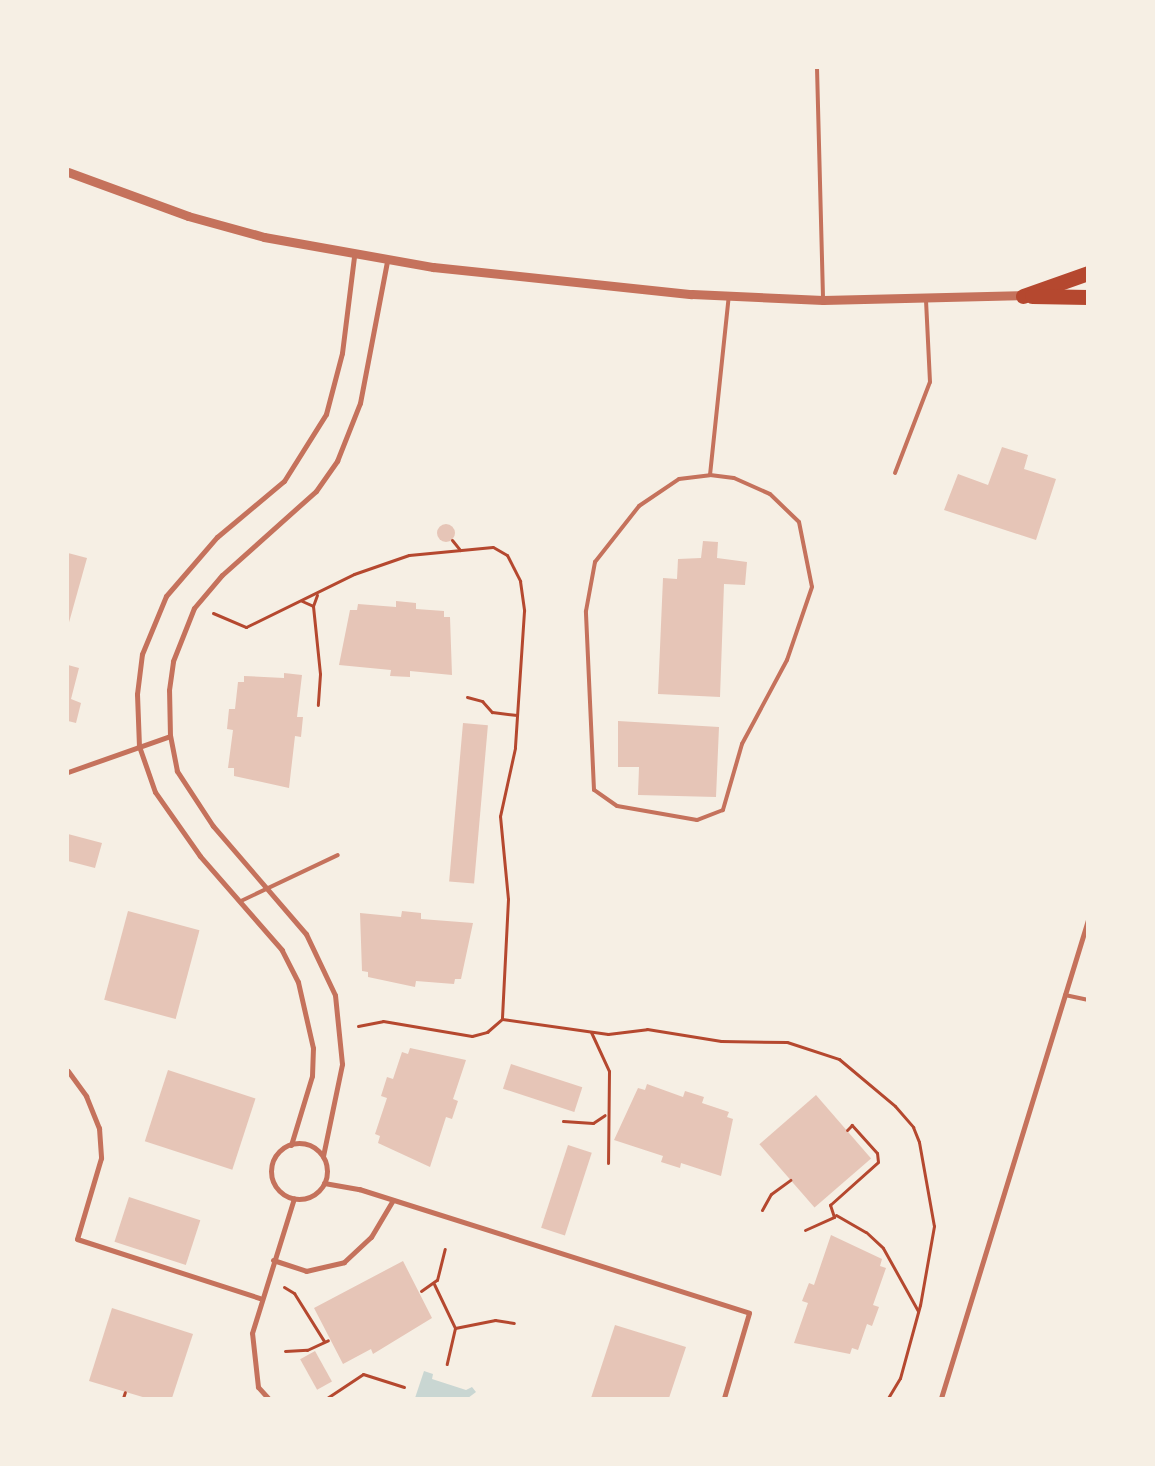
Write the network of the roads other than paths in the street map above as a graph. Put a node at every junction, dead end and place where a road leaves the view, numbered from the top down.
1 (817, 68) edge
2 (68, 172) edge
3 (354, 256) junction
4 (387, 261) junction
5 (1088, 273) edge
6 (1088, 290) edge
7 (729, 295) junction
8 (1023, 296) junction
9 (1088, 297) edge
10 (926, 299) junction
11 (823, 300) junction
12 (895, 473) dead end
13 (710, 475) junction
14 (170, 736) junction
15 (139, 746) junction
16 (68, 772) edge
17 (338, 855) dead end
18 (267, 888) junction
19 (241, 901) junction
20 (1088, 920) edge
21 (1065, 995) junction
22 (1088, 1000) edge
23 (68, 1071) edge
24 (291, 1144) junction
25 (323, 1156) junction
26 (324, 1183) junction
27 (294, 1198) junction
28 (393, 1200) junction
29 (273, 1260) junction
30 (260, 1298) junction
31 (268, 1398) edge
32 (724, 1398) edge
33 (941, 1398) edge

1 - 11 lane
2 - 3 street
3 - 4 street
3 - 15 street
4 - 7 street
4 - 14 street
5 - 8 highway
6 - 8 street
7 - 11 street
7 - 13 lane
8 - 9 highway
8 - 10 street
10 - 11 street
10 - 12 lane
13 - 13 lane
14 - 15 street
14 - 18 street
15 - 16 street
15 - 19 street
17 - 18 lane
18 - 19 lane
18 - 25 street
19 - 24 street
20 - 21 street
21 - 22 lane
21 - 33 street
23 - 30 street
24 - 25 street
24 - 27 street
25 - 26 street
26 - 27 street
26 - 28 street
27 - 29 street
28 - 29 street
28 - 32 street
29 - 30 street
30 - 31 street

